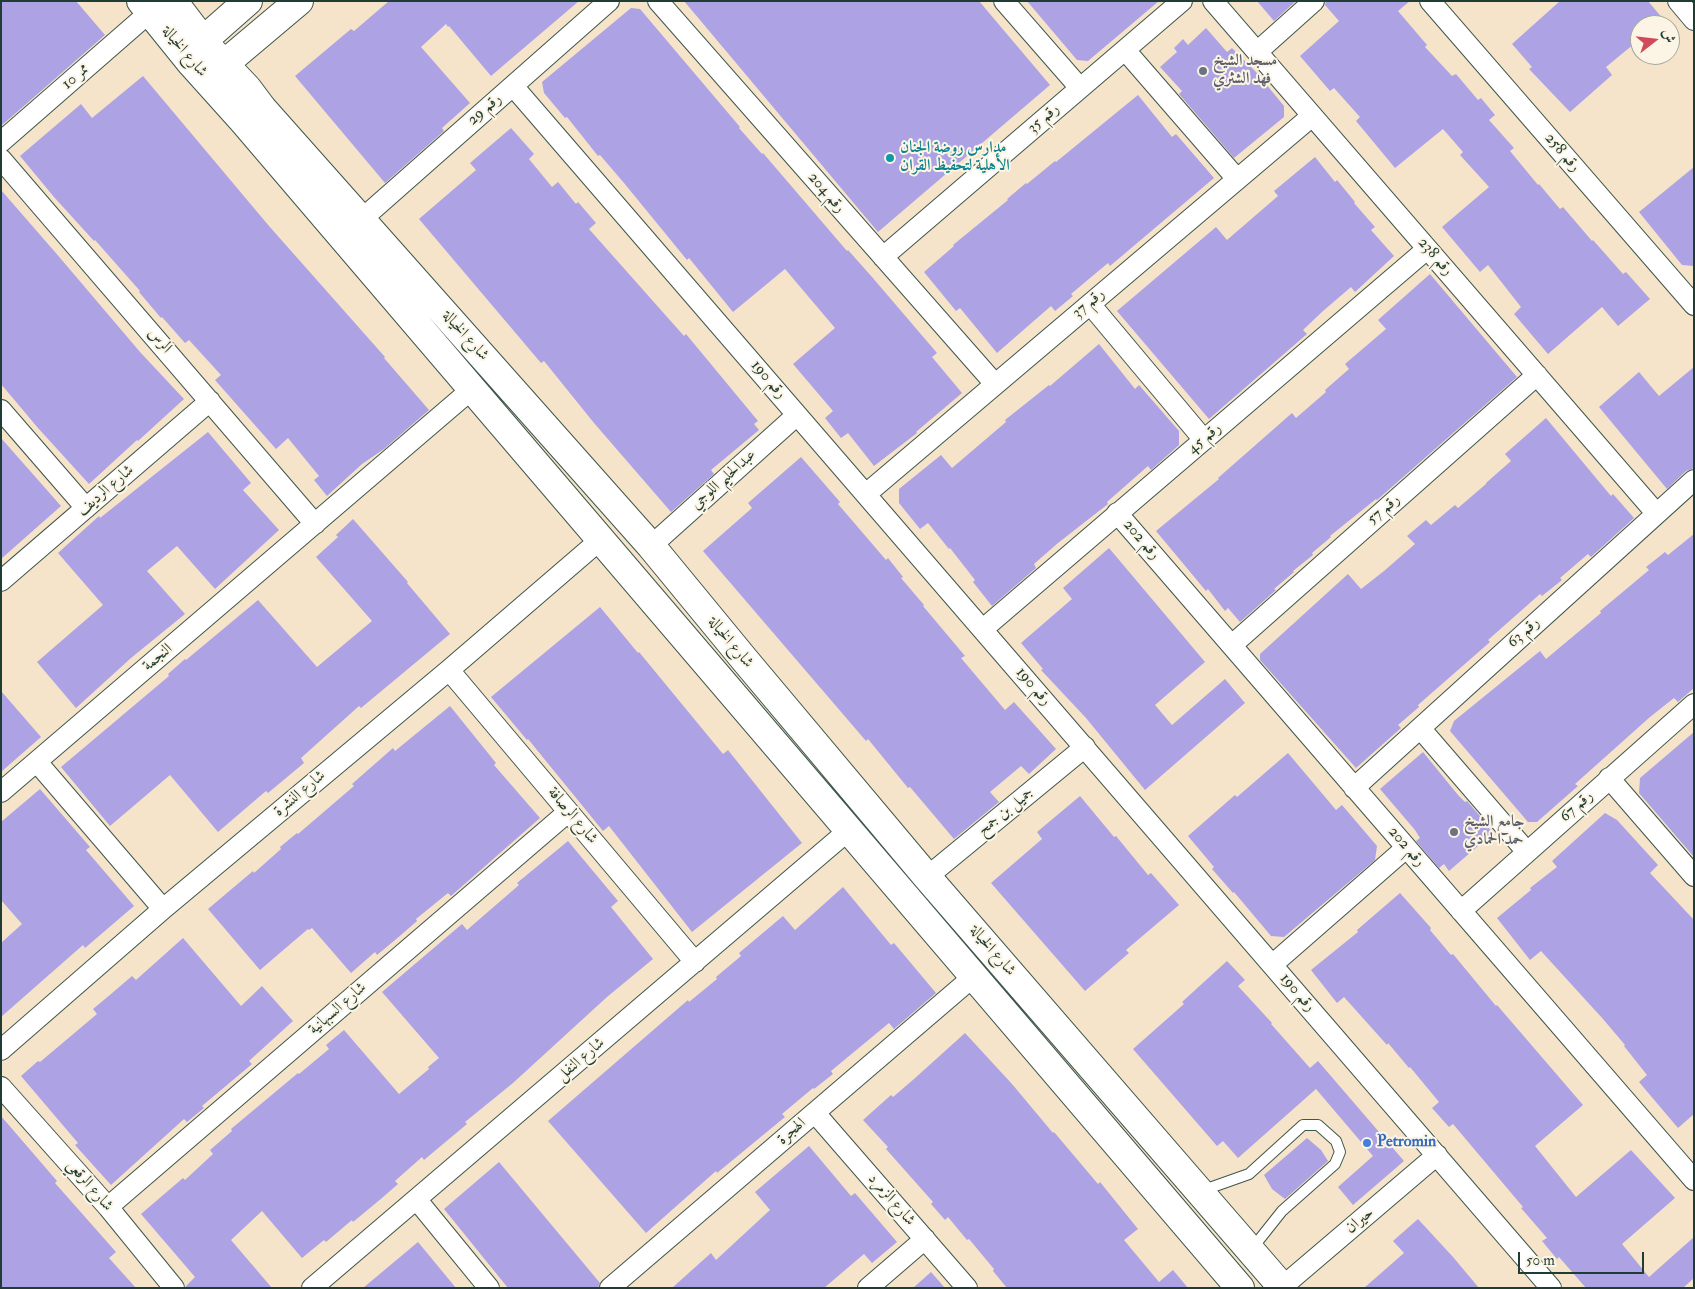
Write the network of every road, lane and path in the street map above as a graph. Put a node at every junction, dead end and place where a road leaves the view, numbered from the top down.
1 (248, 1) edge
2 (299, 1) edge
3 (609, 1) edge
4 (658, 1) edge
5 (1004, 1) edge
6 (1182, 1) edge
7 (1213, 1) edge
8 (1314, 1) edge
9 (1430, 1) edge
10 (1678, 1) edge
11 (158, 7) edge
12 (1694, 20) edge
13 (194, 48) junction
14 (1125, 50) junction
15 (1256, 52) junction
16 (215, 72) junction
17 (513, 86) junction
18 (1080, 88) junction
19 (253, 115) junction
20 (1312, 116) junction
21 (1, 142) edge
22 (1, 158) edge
23 (1237, 179) junction
24 (362, 219) junction
25 (1428, 249) junction
26 (883, 257) junction
27 (1690, 294) edge
28 (1090, 304) junction
29 (1537, 375) junction
30 (995, 384) junction
31 (472, 389) junction
32 (210, 401) junction
33 (1, 410) edge
34 (798, 414) junction
35 (1204, 440) junction
36 (1694, 480) edge
37 (866, 494) junction
38 (86, 508) junction
39 (1656, 513) junction
40 (1118, 514) junction
41 (315, 524) junction
42 (600, 540) junction
43 (651, 546) junction
44 (4, 574) edge
45 (693, 598) junction
46 (661, 610) junction
47 (982, 629) junction
48 (1232, 645) junction
49 (744, 659) junction
50 (449, 670) junction
51 (719, 678) junction
52 (1694, 704) edge
53 (1420, 728) junction
54 (1085, 747) junction
55 (37, 762) junction
56 (1610, 778) junction
57 (1354, 788) junction
58 (1, 792) edge
59 (568, 812) junction
60 (850, 830) junction
61 (1406, 848) junction
62 (1527, 852) junction
63 (1694, 876) edge
64 (927, 877) junction
65 (163, 909) junction
66 (1461, 911) junction
67 (695, 962) junction
68 (1272, 965) junction
69 (973, 977) junction
70 (1, 1050) edge
71 (1, 1087) edge
72 (815, 1113) junction
73 (1437, 1155) junction
74 (1694, 1180) edge
75 (1201, 1191) junction
76 (417, 1200) junction
77 (108, 1207) junction
78 (925, 1239) junction
79 (1251, 1250) junction
80 (1283, 1287) edge
81 (174, 1288) edge
82 (312, 1288) edge
83 (489, 1288) edge
84 (610, 1288) edge
85 (868, 1288) edge
86 (967, 1288) edge
87 (1240, 1288) edge
88 (1552, 1288) edge

1 - 13 street
2 - 16 street
3 - 17 street, رقم 29
4 - 26 street, رقم 204
5 - 18 street
6 - 14 street, رقم 35
7 - 15 street, رقم 238
8 - 15 street
9 - 27 street, رقم 258
10 - 12 street
11 - 13 street, شارع الخيالة
11 - 21 street, ممر 10
13 - 16 street, شارع الخيالة
14 - 18 street, رقم 35
14 - 23 street
15 - 20 street, رقم 238
16 - 19 street, شارع الخيالة
17 - 24 street, رقم 29
17 - 34 street, رقم 190
18 - 26 street, رقم 35
19 - 24 street, شارع الخيالة
19 - 31 street, شارع الخيالة
20 - 23 street, رقم 37
20 - 25 street, رقم 238
22 - 32 street, الرس
23 - 28 street, رقم 37
24 - 43 street, شارع الخيالة
25 - 29 street, رقم 238
25 - 35 street, رقم 45
26 - 30 street, رقم 204
28 - 30 street, رقم 37
28 - 35 street
29 - 39 street, رقم 238
29 - 48 street, رقم 57
30 - 37 street, رقم 37
31 - 41 street, النجمة
31 - 42 street, شارع الخيالة
32 - 38 street, شارع الرديف
32 - 41 street, الرس
33 - 38 street
34 - 37 street, رقم 190
34 - 43 street, عبدالحليم اللوجي
35 - 40 street, رقم 45
36 - 39 street, رقم 63
37 - 47 street, رقم 190
38 - 44 street, شارع الرديف
39 - 53 street, رقم 63
40 - 47 street, رقم 45
40 - 48 street, رقم 202
41 - 55 street, النجمة
42 - 46 street, شارع الخيالة
42 - 50 street, شارع النشرة
43 - 45 street, شارع الخيالة
45 - 46 street
45 - 49 street, شارع الخيالة
46 - 51 street, شارع الخيالة
47 - 54 street, رقم 190
48 - 57 street, رقم 202
49 - 51 street
49 - 64 street, شارع الخيالة
50 - 59 street, شارع الرصافة
50 - 65 street, شارع النشرة
51 - 60 street, شارع الخيالة
52 - 56 street, رقم 67
53 - 57 street, رقم 63
53 - 62 street
54 - 64 street, جميل بن جمح
54 - 68 street, رقم 190
55 - 58 street, النجمة
55 - 65 street
56 - 62 street, رقم 67
56 - 63 street
57 - 61 street, رقم 202
59 - 67 street, شارع الرصافة
59 - 77 street, شارع السبهانية
60 - 67 street, شارع النفل
60 - 69 street, شارع الخيالة
61 - 66 street, رقم 202
61 - 68 street
62 - 66 street, رقم 67
64 - 75 street, شارع الخيالة
65 - 70 street, شارع النشرة
66 - 74 street, رقم 202
67 - 76 street, شارع النفل
68 - 73 street, رقم 190
69 - 72 street, الهجرة
69 - 87 street, شارع الخيالة
71 - 77 street, شارع الرقعي
72 - 78 street, شارع الزمرد
72 - 84 street, الهجرة
73 - 80 street, حيران
73 - 88 street, رقم 190
75 - 79 street, شارع الخيالة
75 - 79 lane
76 - 82 street, شارع النفل
76 - 83 street
77 - 81 street, شارع الرقعي
78 - 85 street
78 - 86 street, شارع الزمرد
79 - 80 street, شارع الخيالة

